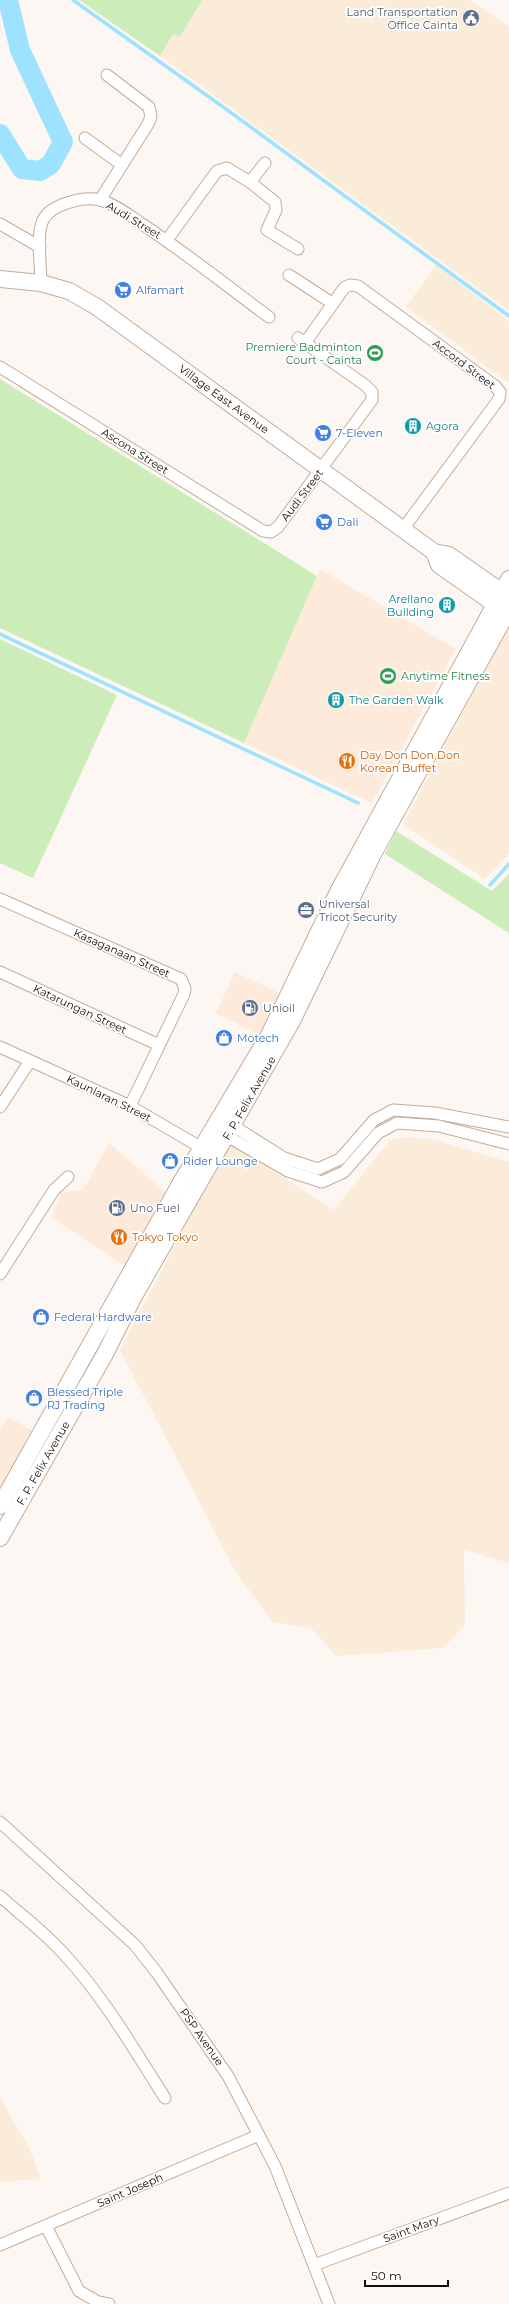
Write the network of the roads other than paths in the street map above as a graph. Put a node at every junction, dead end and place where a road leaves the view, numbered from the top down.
1 (107, 74) dead end
2 (85, 138) dead end
3 (265, 163) dead end
4 (122, 165) junction
5 (250, 182) junction
6 (100, 200) junction
7 (0, 224) edge
8 (166, 240) junction
9 (40, 247) junction
10 (298, 249) dead end
11 (289, 274) dead end
12 (0, 279) edge
13 (41, 283) junction
14 (332, 303) junction
15 (269, 317) dead end
16 (301, 340) joint
17 (0, 366) edge
18 (321, 470) junction
19 (403, 529) junction
20 (271, 532) joint
21 (505, 599) edge
22 (0, 899) edge
23 (0, 972) edge
24 (159, 1045) junction
25 (0, 1047) edge
26 (30, 1061) junction
27 (130, 1106) junction
28 (0, 1107) edge
29 (223, 1127) junction
30 (509, 1127) edge
31 (506, 1143) edge
32 (208, 1152) junction
33 (68, 1177) dead end
34 (0, 1274) edge
35 (0, 1506) edge
36 (0, 1538) edge
37 (0, 1822) edge
38 (0, 1896) edge
39 (165, 2098) dead end
40 (259, 2135) junction
41 (509, 2193) edge
42 (46, 2226) junction
43 (0, 2245) edge
44 (314, 2265) junction
45 (109, 2304) edge
46 (329, 2304) edge

1 - 4 street
2 - 4 street
3 - 5 street
4 - 6 street
5 - 8 street
5 - 10 street
6 - 8 street, Audi Street
6 - 9 street, Audi Street
7 - 9 street
8 - 15 street, Audi Street
9 - 13 street, Audi Street
11 - 14 street
12 - 13 main road, Village East Avenue
13 - 18 main road, Village East Avenue
14 - 16 street, Accord Street
14 - 19 street, Accord Street
16 - 18 street, Audi Street
17 - 20 street, Ascona Street
18 - 19 main road, Village East Avenue
18 - 20 street, Audi Street
19 - 21 main road, Village East Avenue
21 - 29 main road, F. P. Felix Avenue
22 - 24 street, Kasaganaan Street
23 - 24 street, Katarungan Street
24 - 27 street, Kasaganaan Street
25 - 26 street, Kaunlaran Street
26 - 27 street, Kaunlaran Street
26 - 28 street
27 - 32 street, Kaunlaran Street
29 - 30 street
29 - 31 street
29 - 32 main road, F. P. Felix Avenue
30 - 31 street
32 - 35 main road, F. P. Felix Avenue
32 - 36 main road, F. P. Felix Avenue
33 - 34 street
37 - 40 street, PSP Avenue
38 - 39 street
40 - 42 street, Saint Joseph
40 - 44 street, PSP Avenue
41 - 44 street, Saint Mary
42 - 43 street, Saint Joseph
42 - 45 street
44 - 46 street, PSP Avenue

